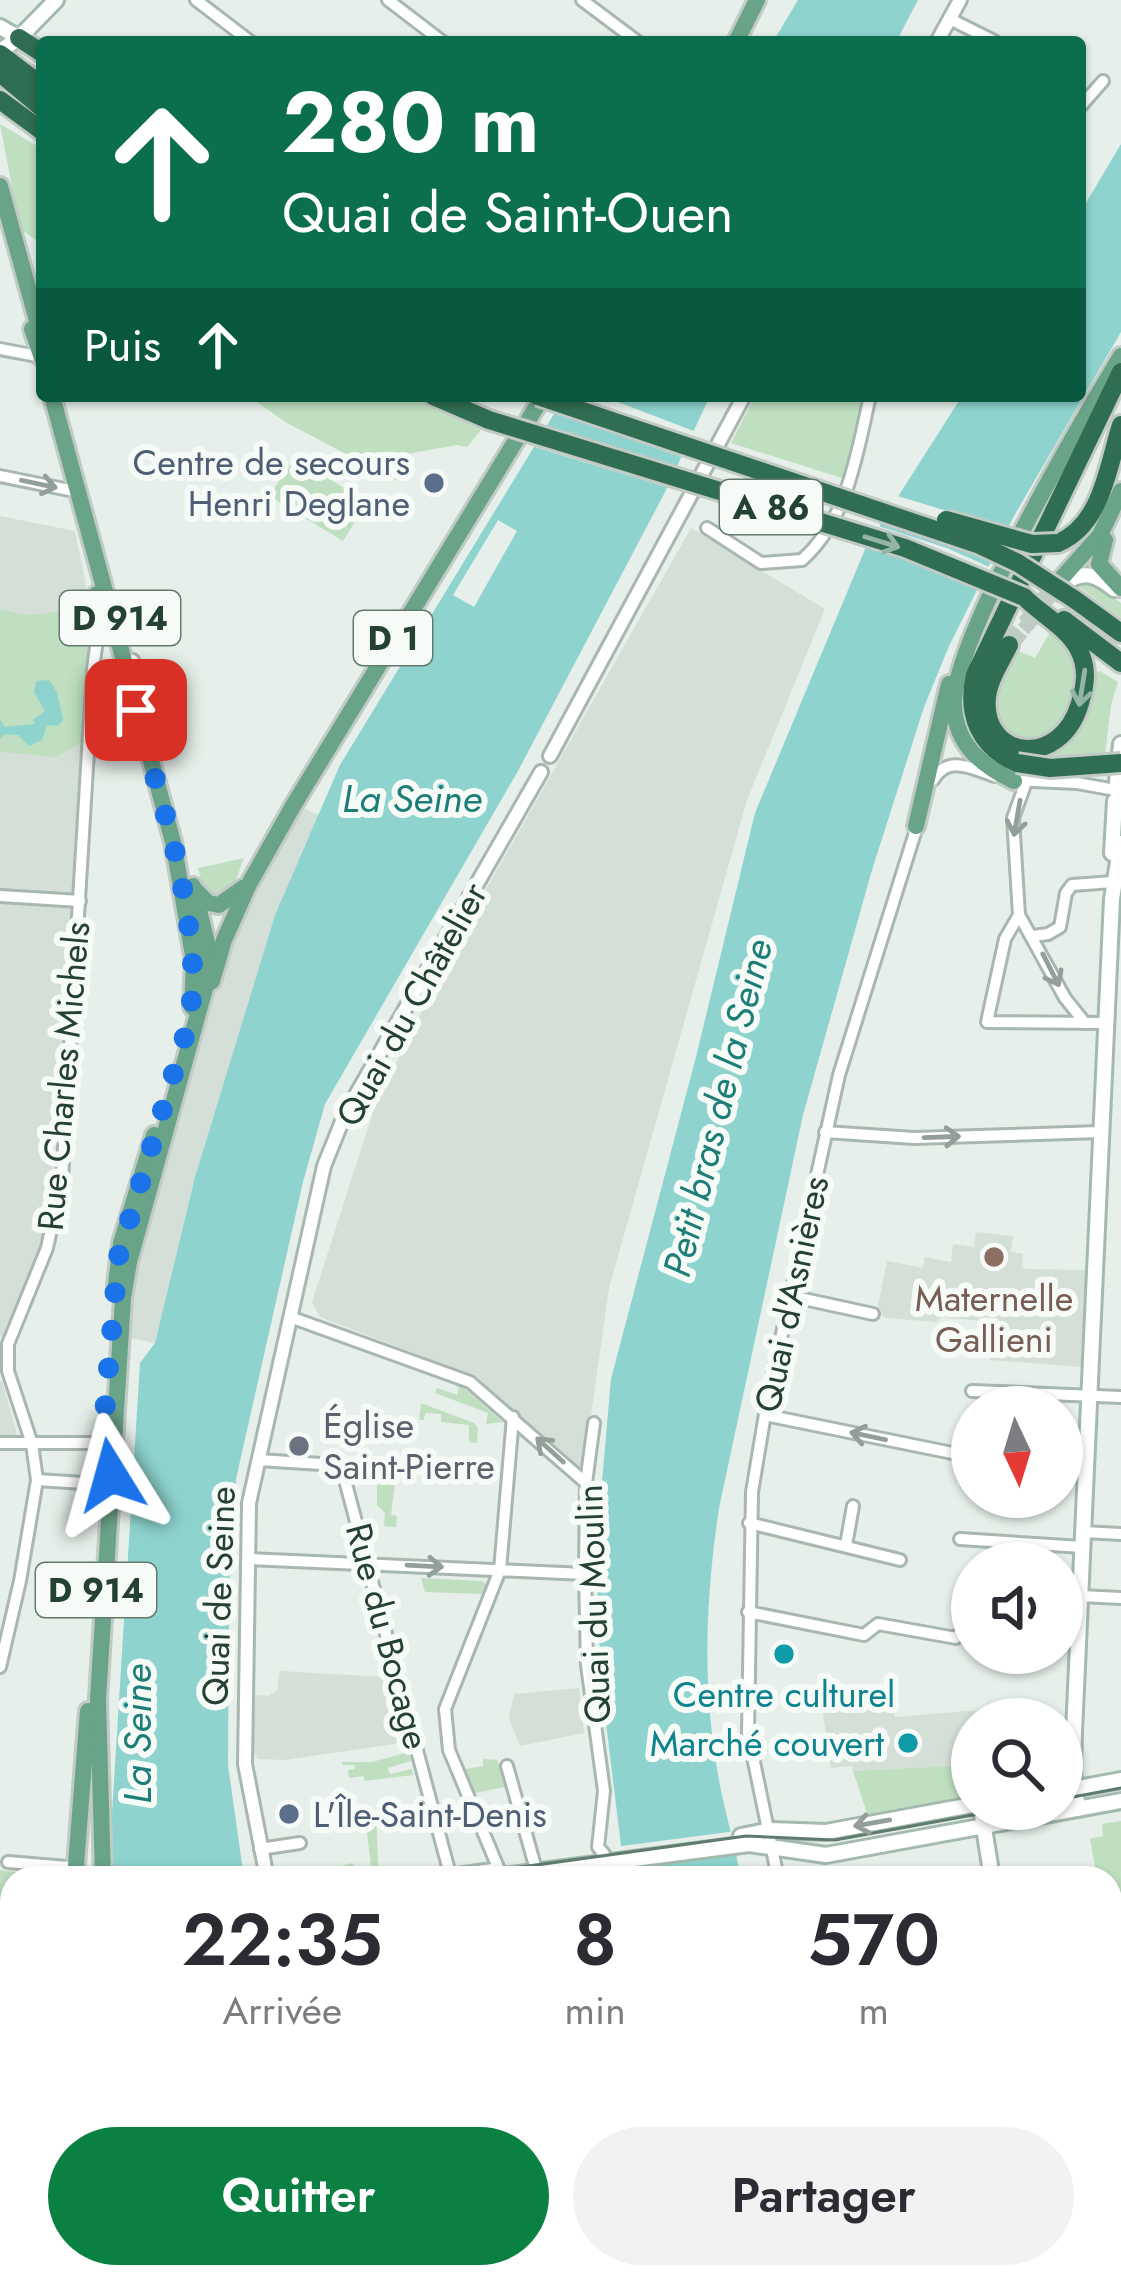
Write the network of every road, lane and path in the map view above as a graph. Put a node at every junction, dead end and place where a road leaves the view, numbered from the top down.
1 (56, 0) edge
2 (196, 0) edge
3 (388, 0) edge
4 (583, 0) edge
5 (757, 0) edge
6 (960, 0) edge
7 (950, 19) junction
8 (0, 27) edge
9 (243, 36) edge
10 (435, 36) edge
11 (630, 36) edge
12 (739, 36) edge
13 (940, 36) edge
14 (984, 36) edge
15 (19, 38) junction
16 (36, 49) edge
17 (0, 53) edge
18 (9, 70) edge
19 (1103, 81) dead end
20 (36, 83) edge
21 (1086, 97) edge
22 (0, 100) edge
23 (36, 117) edge
24 (36, 120) edge
25 (0, 185) edge
26 (0, 212) edge
27 (17, 261) junction
28 (36, 320) edge
29 (36, 335) edge
30 (0, 349) edge
31 (1121, 356) edge
32 (36, 357) edge
33 (1121, 372) edge
34 (56, 402) edge
35 (57, 402) edge
36 (447, 402) edge
37 (537, 402) edge
38 (559, 402) edge
39 (741, 402) edge
40 (868, 402) edge
41 (1121, 425) edge
42 (0, 476) edge
43 (1121, 493) edge
44 (839, 496) junction
45 (80, 499) junction
46 (706, 528) dead end
47 (1067, 587) junction
48 (1121, 591) edge
49 (1024, 597) junction
50 (107, 605) junction
51 (983, 614) junction
52 (99, 624) junction
53 (1121, 633) edge
54 (1009, 645) dead end
55 (97, 646) junction
56 (124, 663) junction
57 (1121, 663) edge
58 (94, 687) junction
59 (1121, 744) edge
60 (550, 756) dead end
61 (1121, 763) edge
62 (542, 772) dead end
63 (1019, 775) junction
64 (1121, 791) edge
65 (916, 826) junction
66 (1121, 843) edge
67 (1114, 882) junction
68 (249, 884) junction
69 (194, 888) junction
70 (0, 896) edge
71 (80, 902) junction
72 (1019, 915) junction
73 (1034, 936) junction
74 (203, 937) junction
75 (1114, 1002) edge
76 (1084, 1023) junction
77 (1106, 1023) junction
78 (825, 1132) junction
79 (1100, 1132) junction
80 (790, 1296) junction
81 (873, 1314) dead end
82 (290, 1317) junction
83 (1083, 1397) edge
84 (1088, 1397) junction
85 (1121, 1397) edge
86 (765, 1415) junction
87 (513, 1417) junction
88 (594, 1423) dead end
89 (0, 1443) edge
90 (32, 1444) junction
91 (108, 1447) junction
92 (951, 1453) edge
93 (258, 1460) junction
94 (1083, 1471) edge
95 (1086, 1471) junction
96 (37, 1480) junction
97 (100, 1483) junction
98 (586, 1483) junction
99 (853, 1505) dead end
100 (749, 1523) junction
101 (1121, 1534) edge
102 (960, 1539) dead end
103 (1082, 1540) junction
104 (846, 1544) junction
105 (248, 1559) junction
106 (900, 1560) dead end
107 (368, 1564) junction
108 (500, 1570) junction
109 (585, 1574) junction
110 (1083, 1596) edge
111 (1121, 1598) edge
112 (748, 1612) junction
113 (951, 1637) edge
114 (0, 1666) edge
115 (92, 1751) junction
116 (507, 1766) dead end
117 (1121, 1780) edge
118 (97, 1783) junction
119 (1083, 1786) edge
120 (82, 1801) junction
121 (1121, 1801) edge
122 (1083, 1808) edge
123 (951, 1809) edge
124 (771, 1830) junction
125 (962, 1830) edge
126 (985, 1830) edge
127 (747, 1840) junction
128 (300, 1843) dead end
129 (773, 1847) junction
130 (260, 1849) junction
131 (611, 1856) junction
132 (8, 1862) dead end
133 (30, 1866) edge
134 (78, 1866) edge
135 (102, 1866) edge
136 (264, 1866) edge
137 (448, 1866) edge
138 (494, 1866) edge
139 (536, 1866) joint
140 (583, 1866) edge
141 (776, 1866) edge
142 (990, 1866) edge

1 - 15 main road
2 - 9 street
3 - 10 street
4 - 11 street
5 - 12 main road
6 - 7 street
7 - 13 street
7 - 14 street
8 - 15 main road
15 - 16 highway
15 - 17 main road
17 - 18 highway
18 - 20 highway
18 - 23 highway
19 - 21 street
22 - 24 highway
25 - 27 main road
26 - 27 main road
27 - 28 main road
27 - 29 main road
30 - 32 street
31 - 51 main road
33 - 63 highway
34 - 45 main road, D 914
35 - 56 main road, D 914
36 -> 49 highway, A 86, bridge
37 - 68 main road, D 1
38 - 44 highway, A 86, bridge
39 - 60 street
40 - 46 street
41 - 44 highway, bridge
42 -> 45 street
43 - 47 main road
43 - 48 main road
44 - 47 highway, A 86, bridge
45 - 50 main road, D 914
45 - 52 main road
47 - 48 main road
47 - 53 highway, A 86
49 -> 54 highway
49 - 57 highway, A 86
50 - 52 street, Rue Charles Michels
50 - 56 main road, D 914
51 - 63 main road
51 - 65 main road
52 - 55 street, Rue Charles Michels
55 - 56 street
55 - 58 street, Rue Charles Michels
56 - 58 street
56 - 69 main road, D 914
56 - 74 main road, D 914
58 - 71 street, Rue Charles Michels
59 - 64 main road
61 - 63 highway, bridge
62 - 82 street, Quai du Châtelier
63 - 64 street
63 - 65 street, Quai d'Asnières
63 -> 72 street
64 - 67 main road
65 - 78 street, Quai d'Asnières
66 - 67 main road
67 - 73 street
67 - 75 main road
68 - 69 main road
68 - 74 main road, D 1
69 - 74 main road, D 914
70 - 71 street
71 - 90 street, Rue Charles Michels
72 - 73 street
72 - 76 street
73 -> 76 street
74 - 91 main road, D 914
74 - 91 main road, D 914
75 - 77 main road
76 - 77 street
77 - 79 main road
78 -> 79 street
78 - 80 street, Quai d'Asnières
79 - 84 main road
80 - 81 street
80 - 86 street, Quai d'Asnières
82 - 87 street
82 - 93 street, Quai de Seine
83 - 84 street
84 - 85 street
84 - 95 main road
92 -> 86 street
86 - 100 street, Quai d'Asnières
98 -> 87 street
87 - 108 street
88 - 98 street, Quai du Moulin
89 - 90 street
90 - 91 street
90 - 96 street, Rue Charles Michels
91 - 97 main road, D 914
93 - 105 street, Quai de Seine
93 - 107 street, Rue du Bocage
94 - 95 street
95 - 103 main road
96 - 97 street
96 - 114 street, Rue Charles Michels
97 - 115 main road, D 914
97 - 115 main road, D 914
98 - 109 street, Quai du Moulin
99 - 104 street
100 - 104 street
100 - 112 street, Quai d'Asnières
101 - 103 street
102 - 103 street
104 - 106 street
105 - 107 street
105 - 130 street, Quai de Seine
107 -> 108 street
107 - 137 street, Rue du Bocage
108 - 109 street
108 - 138 street
109 - 131 street, Quai du Moulin
110 - 111 street
112 - 113 street
112 - 124 street, Quai d'Asnières
115 - 118 main road, D 914
115 - 120 main road, D 914
116 - 139 street
117 - 119 main road
118 - 120 main road, D 914
118 - 135 main road, D 914
120 - 134 main road, D 914
121 - 122 main road
123 -> 124 main road
124 - 127 main road
124 - 129 street, Quai d'Asnières
125 - 129 main road
126 - 142 main road
127 - 129 main road
127 - 131 main road
128 - 130 street
129 - 141 street, Quai d'Asnières
130 - 136 street, Quai de Seine
131 - 139 main road
131 - 140 main road
132 - 133 street

